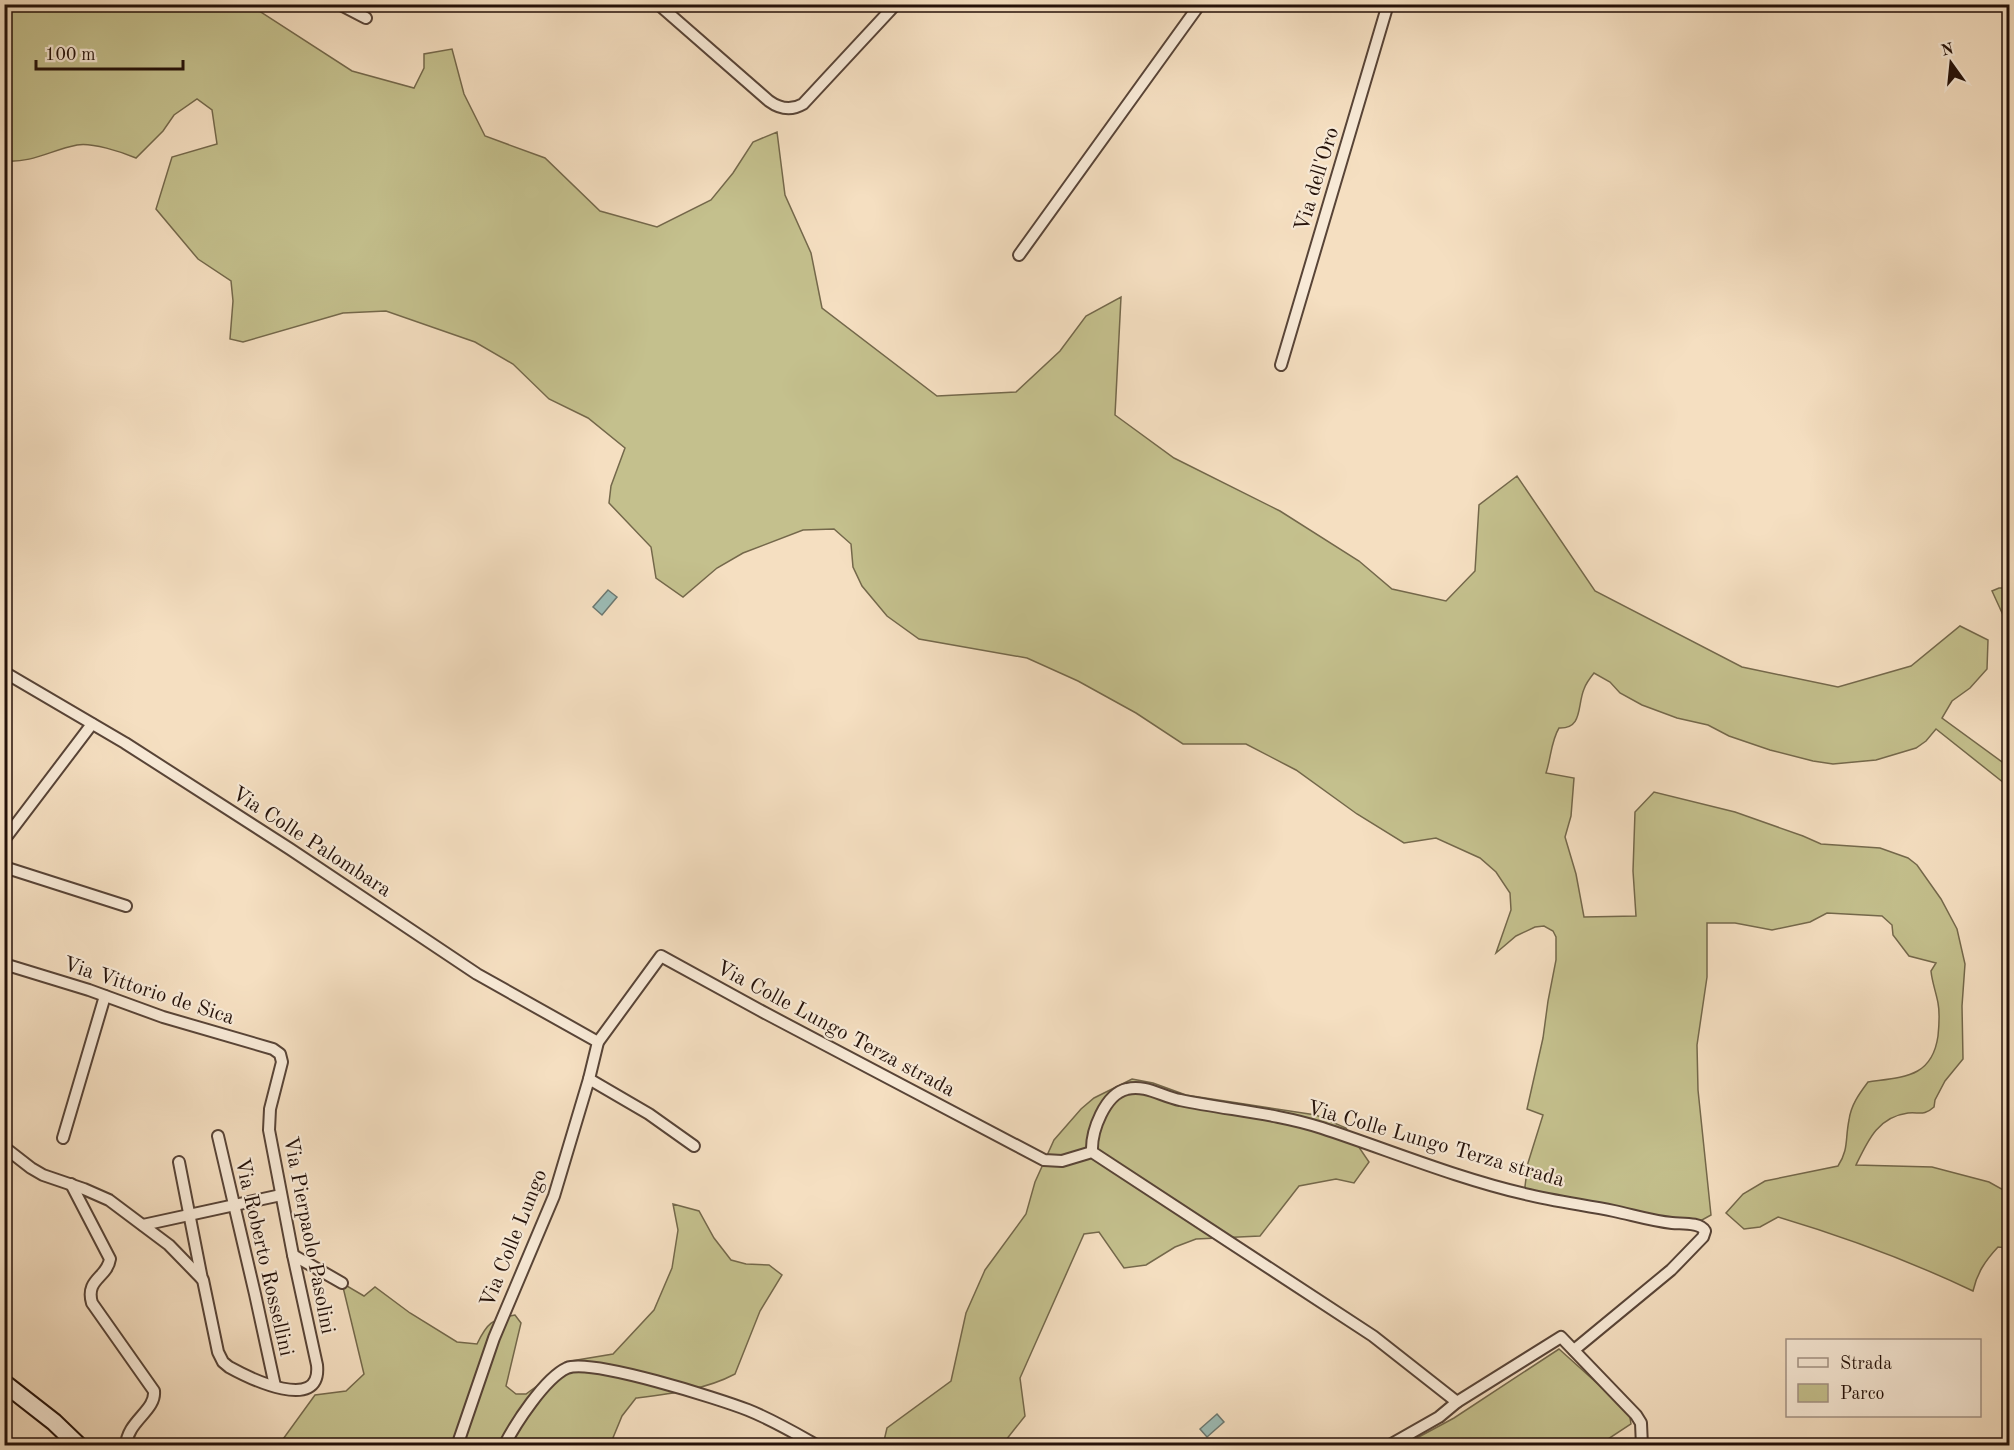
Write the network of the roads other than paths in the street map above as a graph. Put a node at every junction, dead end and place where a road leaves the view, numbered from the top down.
1 (339, 4) edge
2 (658, 4) edge
3 (896, 4) edge
4 (1200, 4) edge
5 (1388, 4) edge
6 (366, 18) dead end
7 (1019, 255) dead end
8 (1281, 365) dead end
9 (4, 672) edge
10 (92, 724) junction
11 (4, 840) edge
12 (4, 867) edge
13 (126, 906) dead end
14 (4, 964) edge
15 (105, 996) junction
16 (598, 1042) junction
17 (280, 1054) joint
18 (589, 1079) junction
19 (218, 1136) dead end
20 (63, 1138) dead end
21 (694, 1146) dead end
22 (4, 1147) edge
23 (1092, 1152) junction
24 (179, 1162) dead end
25 (71, 1185) junction
26 (281, 1195) junction
27 (234, 1205) junction
28 (190, 1214) junction
29 (143, 1225) junction
30 (293, 1255) junction
31 (203, 1280) junction
32 (342, 1283) dead end
33 (1574, 1350) junction
34 (4, 1383) edge
35 (275, 1386) junction
36 (1456, 1402) junction
37 (79, 1446) edge
38 (126, 1446) edge
39 (457, 1446) edge
40 (504, 1446) edge
41 (818, 1446) edge
42 (1388, 1446) edge
43 (1642, 1446) edge

1 - 6 street
2 - 3 street
4 - 7 street
5 - 8 street, Via dell'Oro
9 - 10 street, Via Colle Palombara
10 - 11 street
10 - 16 street, Via Colle Palombara
12 - 13 street
14 - 15 street, Via Vittorio de Sica
15 - 17 street, Via Vittorio de Sica
15 - 20 street
16 - 18 street, Via Colle Lungo
16 - 23 street, Via Colle Lungo Terza strada
17 - 26 street, Via Pierpaolo Pasolini
18 - 21 street
18 - 39 street, Via Colle Lungo
19 - 27 street, Via Roberto Rossellini
22 - 25 street
23 - 33 street, Via Colle Lungo Terza strada
23 - 36 street
24 - 28 street
25 - 29 street
25 - 38 street
26 - 27 street
26 - 30 street, Via Pierpaolo Pasolini
27 - 28 street
27 - 35 street, Via Roberto Rossellini
28 - 29 street
28 - 31 street
29 - 31 street
30 - 32 street
30 - 35 street, Via Pierpaolo Pasolini
31 - 35 street
33 - 36 street
33 - 43 street
34 - 37 main road
36 - 42 street
40 - 41 street

